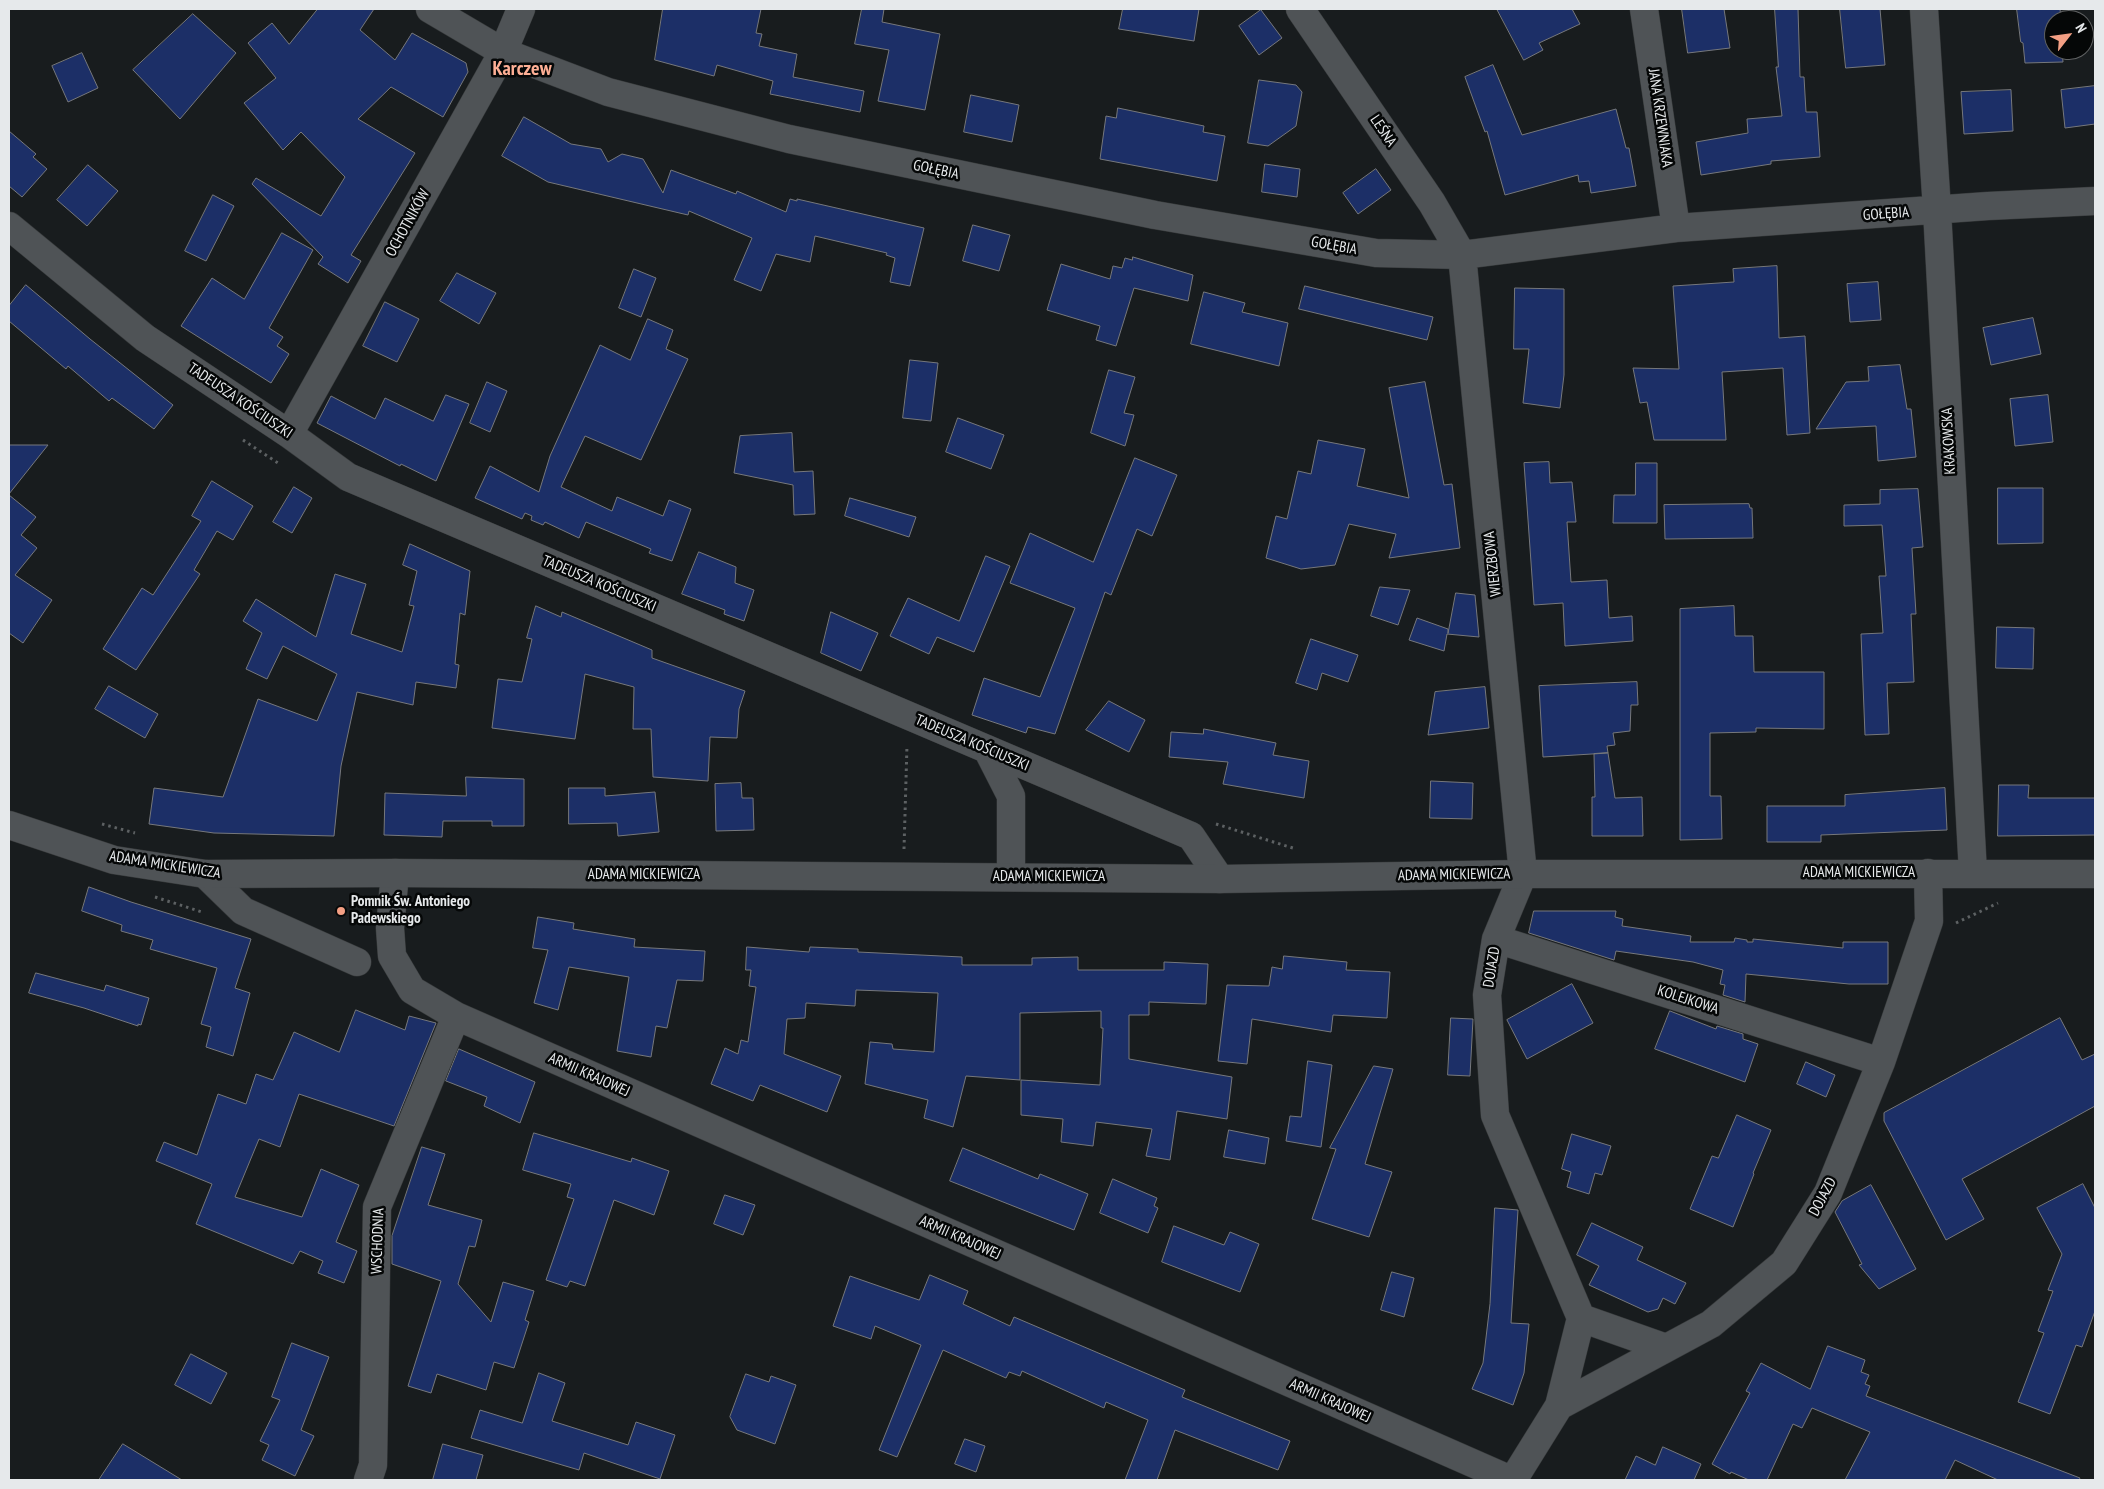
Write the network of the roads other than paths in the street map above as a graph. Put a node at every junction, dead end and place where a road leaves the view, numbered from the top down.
1 (430, 9) edge
2 (521, 9) edge
3 (1300, 9) edge
4 (1644, 9) edge
5 (1924, 9) edge
6 (503, 52) junction
7 (2095, 202) edge
8 (1937, 210) junction
9 (9, 226) edge
10 (1676, 228) junction
11 (1462, 255) junction
12 (290, 434) junction
13 (987, 749) junction
14 (9, 825) edge
15 (395, 873) junction
16 (1928, 873) junction
17 (1973, 873) junction
18 (205, 874) junction
19 (1523, 874) junction
20 (2095, 874) edge
21 (1011, 877) junction
22 (1220, 879) junction
23 (1496, 939) junction
24 (357, 962) dead end
25 (456, 1016) junction
26 (1881, 1062) junction
27 (1581, 1318) junction
28 (1666, 1348) junction
29 (1560, 1406) junction
30 (368, 1480) edge
31 (1512, 1480) edge

1 - 6 street, GOŁĘBIA
2 - 6 street, OCHOTNIKÓW
3 - 11 street, LEŚNA
4 - 10 street, JANA KRZEWNIAKA
5 - 8 street, KRAKOWSKA
6 - 11 street, GOŁĘBIA
6 - 12 street, OCHOTNIKÓW
7 - 8 street, GOŁĘBIA
8 - 10 street, GOŁĘBIA
8 - 17 street, KRAKOWSKA
9 - 12 street, TADEUSZA KOŚCIUSZKI
10 - 11 street, GOŁĘBIA
11 - 19 street, WIERZBOWA
12 - 13 street, TADEUSZA KOŚCIUSZKI
13 - 21 street
13 - 22 street, TADEUSZA KOŚCIUSZKI
14 - 18 street, ADAMA MICKIEWICZA
15 - 18 street, ADAMA MICKIEWICZA
15 - 21 street, ADAMA MICKIEWICZA
15 - 25 street, ARMII KRAJOWEJ
16 - 17 street, ADAMA MICKIEWICZA
16 - 19 street, ADAMA MICKIEWICZA
16 - 26 street, DOJAZD
17 - 20 street, ADAMA MICKIEWICZA
18 - 24 street
19 - 22 street, ADAMA MICKIEWICZA
19 - 23 street, DOJAZD
21 - 22 street, ADAMA MICKIEWICZA
23 - 26 street, KOLEJKOWA
23 - 27 street, DOJAZD
25 - 30 street, WSCHODNIA
25 - 31 street, ARMII KRAJOWEJ
26 - 28 street, DOJAZD
27 - 28 street
27 - 29 street, DOJAZD
28 - 29 street, DOJAZD
29 - 31 street, DOJAZD

